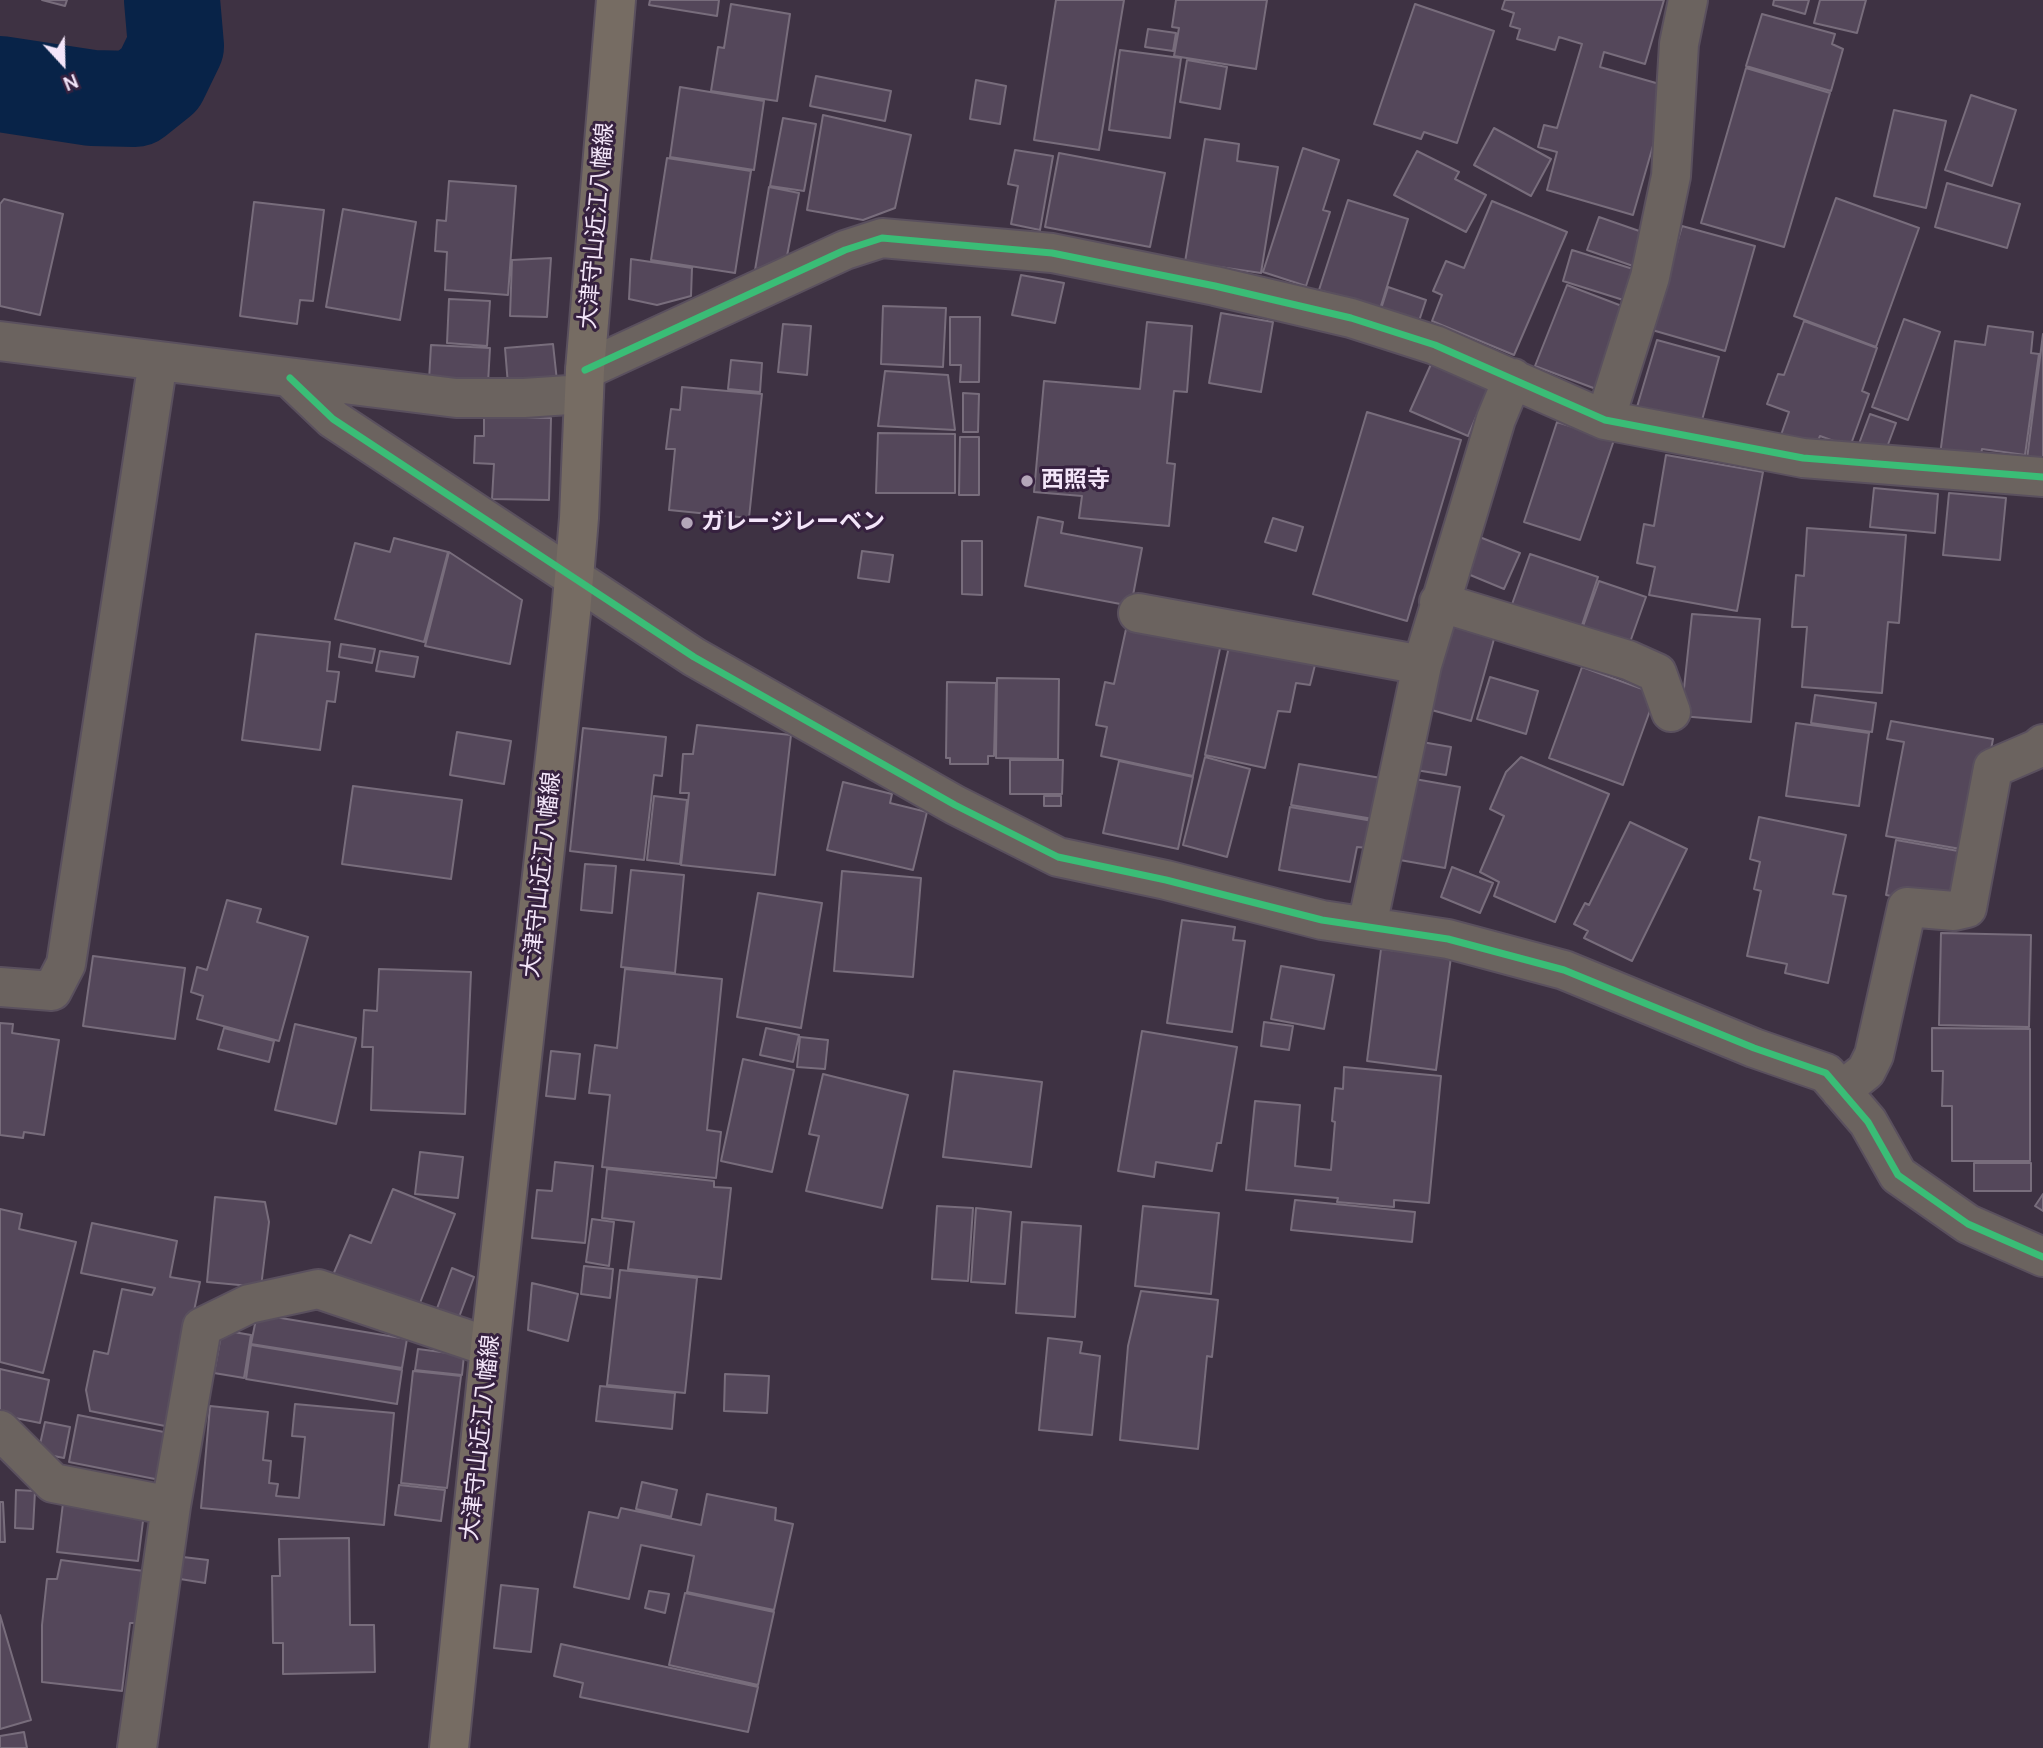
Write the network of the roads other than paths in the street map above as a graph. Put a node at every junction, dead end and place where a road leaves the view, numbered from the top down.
1 (616, 0) edge
2 (1688, 0) edge
3 (0, 341) edge
4 (158, 361) junction
5 (290, 378) junction
6 (1513, 378) junction
7 (585, 382) junction
8 (1605, 420) junction
9 (2043, 477) edge
10 (574, 580) junction
11 (1439, 602) junction
12 (1138, 613) dead end
13 (1422, 665) junction
14 (1671, 712) dead end
15 (2043, 744) edge
16 (1367, 926) junction
17 (0, 987) edge
18 (1841, 1091) junction
19 (2043, 1257) edge
20 (490, 1347) junction
21 (0, 1430) edge
22 (171, 1506) junction
23 (137, 1748) edge
24 (449, 1748) edge

1 - 7 main road, 大津守山近江八幡線
2 - 8 street
3 - 4 street
4 - 5 street
4 - 17 street
5 - 7 street
5 - 10 street
6 - 7 street
6 - 8 street
6 - 11 street
7 - 10 main road, 大津守山近江八幡線
8 - 9 street
10 - 16 street
10 - 20 main road, 大津守山近江八幡線
11 - 13 street
11 - 14 street
12 - 13 street
13 - 16 street
15 - 18 street
16 - 18 street
18 - 19 street
20 - 22 street
20 - 24 main road, 大津守山近江八幡線
21 - 22 street
22 - 23 street

